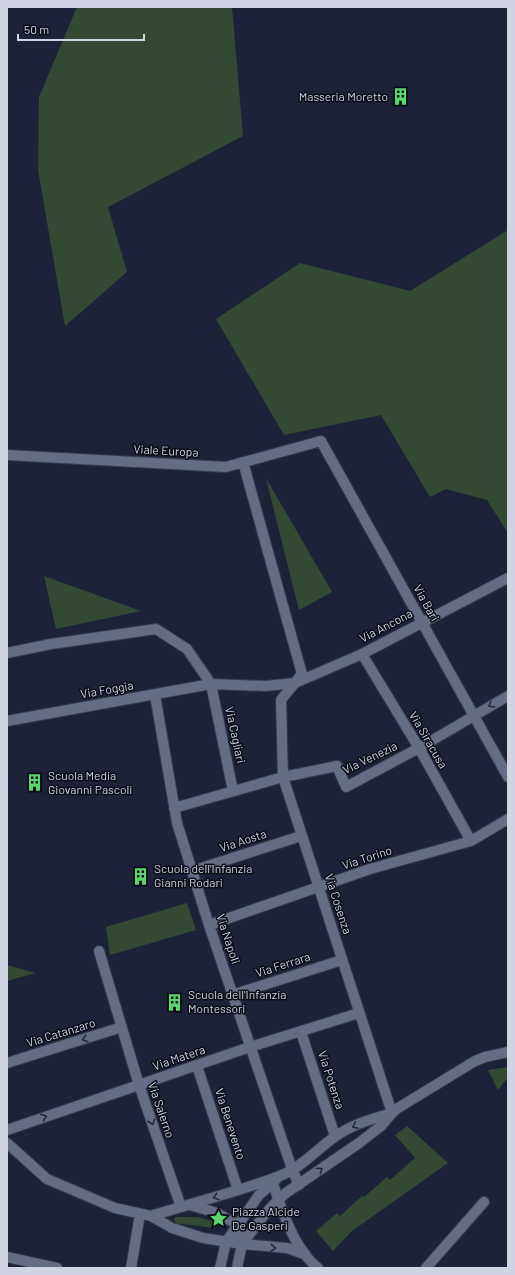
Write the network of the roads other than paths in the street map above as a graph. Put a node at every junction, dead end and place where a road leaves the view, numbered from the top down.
1 (321, 441) joint
2 (7, 454) edge
3 (244, 462) junction
4 (508, 578) edge
5 (422, 622) junction
6 (7, 652) edge
7 (362, 654) junction
8 (295, 683) junction
9 (211, 684) junction
10 (265, 686) junction
11 (155, 695) junction
12 (508, 696) edge
13 (281, 700) junction
14 (474, 715) junction
15 (7, 721) edge
16 (419, 748) junction
17 (508, 776) edge
18 (283, 777) junction
19 (233, 791) junction
20 (174, 808) junction
21 (508, 819) edge
22 (302, 836) junction
23 (471, 841) junction
24 (192, 871) junction
25 (318, 888) junction
26 (209, 925) junction
27 (99, 951) dead end
28 (342, 960) junction
29 (232, 995) junction
30 (359, 1013) junction
31 (122, 1027) junction
32 (301, 1032) junction
33 (508, 1043) edge
34 (250, 1047) junction
35 (508, 1052) edge
36 (485, 1057) junction
37 (7, 1063) edge
38 (197, 1066) junction
39 (139, 1085) junction
40 (392, 1113) junction
41 (7, 1130) edge
42 (335, 1136) junction
43 (7, 1143) edge
44 (292, 1169) junction
45 (276, 1180) junction
46 (299, 1185) junction
47 (238, 1190) junction
48 (278, 1200) junction
49 (484, 1202) dead end
50 (185, 1206) junction
51 (140, 1214) junction
52 (151, 1216) junction
53 (238, 1225) junction
54 (226, 1242) junction
55 (242, 1244) junction
56 (304, 1254) junction
57 (7, 1257) edge
58 (57, 1268) edge
59 (131, 1268) edge
60 (220, 1268) edge
61 (237, 1268) edge
62 (318, 1268) edge
63 (426, 1268) edge

1 - 3 street, Viale Europa
1 - 5 street, Via Bari
2 - 3 street, Viale Europa
3 - 8 street
4 - 5 street, Via Ancona
5 - 7 street, Via Ancona
5 - 14 street, Via Bari
6 - 9 street
7 - 8 street, Via Ancona
7 - 16 street, Via Siracusa
8 - 10 street, Via Foggia
8 - 13 street
9 - 10 street, Via Foggia
9 - 11 street, Via Foggia
9 - 19 street, Via Cagliari
10 - 13 street
11 - 15 street, Via Foggia
11 - 20 street, Via Napoli
12 -> 14 street, Via Venezia
13 - 18 street, Via Cosenza
14 - 16 street, Via Venezia
14 - 17 street, Via Bari
16 - 18 street, Via Venezia
16 - 23 street, Via Siracusa
18 - 19 street, Via Venezia
18 - 22 street, Via Cosenza
19 - 20 street, Via Venezia
20 - 24 street, Via Napoli
21 - 23 street, Via Torino
22 - 24 street, Via Aosta
22 - 25 street, Via Cosenza
23 - 25 street, Via Torino
24 - 26 street, Via Napoli
25 - 26 street, Via Torino
25 - 28 street, Via Cosenza
26 - 29 street, Via Napoli
27 - 31 street, Via Salerno
28 - 29 street, Via Ferrara
28 - 30 street, Via Cosenza
29 - 34 street, Via Napoli
30 - 32 street, Via Matera
30 - 40 street, Via Cosenza
31 -> 37 street, Via Catanzaro
31 - 39 street, Via Salerno
32 - 34 street, Via Matera
32 - 42 street, Via Potenza
33 - 36 street
34 - 38 street, Via Matera
34 - 44 street, Via Napoli
35 - 36 street
36 - 40 street
38 - 39 street, Via Matera
38 - 47 street, Via Benevento
41 -> 39 street, Via Matera
39 -> 50 street, Via Salerno
40 -> 42 street
46 -> 40 street
42 - 44 street
43 - 51 street
44 - 45 street
44 - 46 street, Via Napoli
45 - 47 street
45 - 48 street
45 - 53 street
46 - 48 street
47 -> 50 street
48 - 55 street
48 - 56 street
49 - 63 street
50 - 52 street
50 - 53 street
51 - 52 street
51 - 59 street
52 - 54 street
53 - 54 street
53 - 55 street
54 - 55 street
54 - 60 street
55 -> 56 street
55 - 61 street
56 - 62 street
57 - 58 street

